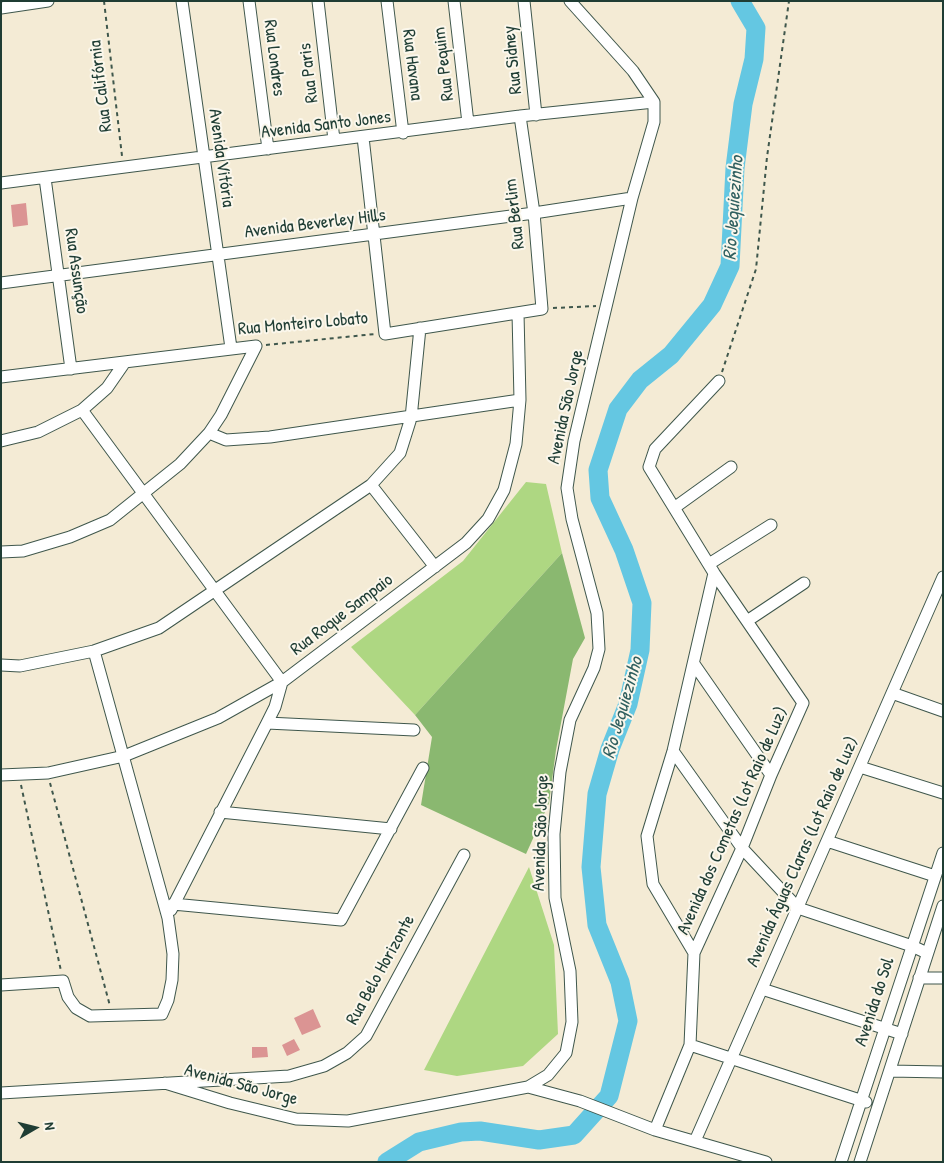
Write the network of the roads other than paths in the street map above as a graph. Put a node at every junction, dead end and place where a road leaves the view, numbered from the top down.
1 (48, 1) edge
2 (182, 1) edge
3 (249, 1) edge
4 (318, 1) edge
5 (387, 1) edge
6 (454, 1) edge
7 (524, 1) edge
8 (570, 1) edge
9 (22, 3) edge
10 (1, 8) edge
11 (654, 102) junction
12 (536, 115) junction
13 (520, 116) junction
14 (468, 123) junction
15 (403, 132) junction
16 (362, 137) junction
17 (334, 140) junction
18 (268, 149) junction
19 (203, 159) junction
20 (45, 178) junction
21 (1, 183) edge
22 (632, 198) junction
23 (534, 213) junction
24 (374, 234) junction
25 (217, 254) junction
26 (59, 276) junction
27 (1, 283) edge
28 (542, 309) joint
29 (518, 313) junction
30 (420, 328) junction
31 (230, 348) junction
32 (125, 362) junction
33 (71, 369) junction
34 (1, 377) edge
35 (719, 381) road end
36 (520, 400) junction
37 (82, 410) junction
38 (411, 418) junction
39 (209, 433) junction
40 (1, 441) edge
41 (731, 467) dead end
42 (371, 485) junction
43 (143, 494) junction
44 (674, 508) junction
45 (771, 524) dead end
46 (1, 552) edge
47 (435, 567) junction
48 (712, 569) junction
49 (943, 577) edge
50 (804, 583) dead end
51 (214, 592) junction
52 (747, 621) junction
53 (94, 651) junction
54 (694, 664) junction
55 (1, 666) edge
56 (282, 682) junction
57 (892, 693) junction
58 (943, 711) edge
59 (267, 722) junction
60 (414, 730) dead end
61 (673, 751) junction
62 (124, 756) junction
63 (860, 767) junction
64 (423, 768) dead end
65 (1, 775) edge
66 (771, 775) junction
67 (943, 793) edge
68 (220, 812) junction
69 (391, 829) junction
70 (827, 841) junction
71 (742, 848) junction
72 (464, 855) dead end
73 (942, 861) edge
74 (935, 876) junction
75 (173, 904) junction
76 (943, 906) edge
77 (798, 908) junction
78 (168, 918) junction
79 (912, 946) junction
80 (694, 953) junction
81 (927, 953) junction
82 (919, 978) junction
83 (943, 978) edge
84 (1, 985) edge
85 (762, 989) junction
86 (885, 1029) junction
87 (902, 1034) junction
88 (690, 1045) junction
89 (732, 1058) junction
90 (890, 1071) junction
91 (943, 1072) edge
92 (165, 1083) junction
93 (528, 1087) junction
94 (1, 1093) edge
95 (861, 1100) junction
96 (878, 1106) junction
97 (656, 1130) junction
98 (695, 1141) junction
99 (766, 1162) edge
100 (841, 1162) edge
101 (860, 1162) edge

1 - 9 street
2 - 19 street, Avenida Vitória
3 - 18 street, Rua Londres
4 - 17 street, Rua Paris
5 - 15 street, Rua Havana
6 - 14 street, Rua Pequim
7 - 12 street, Rua Sidney
8 - 11 street
9 - 10 street
11 - 12 street, Avenida Santo Jones
11 - 22 street, Avenida São Jorge
12 - 13 street, Avenida Santo Jones
13 - 14 street, Avenida Santo Jones
13 - 23 street, Rua Berlim
14 - 15 street, Avenida Santo Jones
15 - 16 street, Avenida Santo Jones
16 - 17 street, Avenida Santo Jones
16 - 24 street
17 - 18 street, Avenida Santo Jones
18 - 19 street, Avenida Santo Jones
19 - 20 street, Avenida Santo Jones
19 - 25 street, Avenida Vitória
20 - 21 street, Avenida Santo Jones
20 - 26 street, Rua Assunção
22 - 23 street, Avenida Beverley Hills
22 - 93 street, Avenida São Jorge
23 - 24 street, Avenida Beverley Hills
23 - 28 street, Rua Berlim
24 - 25 street, Avenida Beverley Hills
24 - 30 street, Rua Monteiro Lobato
25 - 26 street, Avenida Beverley Hills
25 - 31 street, Avenida Vitória
26 - 27 street, Avenida Beverley Hills
26 - 33 street, Rua Assunção
28 - 29 street, Rua Monteiro Lobato
29 - 30 street, Rua Monteiro Lobato
29 - 36 street, Rua Roque Sampaio
30 - 38 street
31 - 32 street, Rua Monteiro Lobato
31 - 39 street, Rua Monteiro Lobato
32 - 33 street, Rua Monteiro Lobato
32 - 37 street
33 - 34 street, Rua Monteiro Lobato
35 - 44 street
36 - 38 street
36 - 47 street, Rua Roque Sampaio
37 - 40 street
37 - 43 street
38 - 39 street
38 - 42 street
39 - 43 street
41 - 44 street
42 - 47 street
42 - 51 street
43 - 46 street
43 - 51 street
44 - 48 street
45 - 48 street
47 - 56 street, Rua Roque Sampaio
48 - 52 street
48 - 54 street
49 - 57 street, Avenida Águas Claras (Lot Raio de Luz)
50 - 52 street
51 - 53 street
51 - 56 street
52 - 66 street, Avenida dos Cometas (Lot Raio de Luz)
53 - 55 street
53 - 62 street
54 - 61 street
54 - 66 street
56 - 59 street
56 - 62 street, Rua Roque Sampaio
57 - 58 street
57 - 63 street, Avenida Águas Claras (Lot Raio de Luz)
59 - 60 street
59 - 68 street
61 - 71 street
61 - 80 street
62 - 65 street, Rua Roque Sampaio
62 - 78 street
63 - 67 street
63 - 70 street, Avenida Águas Claras (Lot Raio de Luz)
64 - 69 street
66 - 71 street, Avenida dos Cometas (Lot Raio de Luz)
68 - 69 street
68 - 75 street
69 - 75 street
70 - 74 street
70 - 77 street, Avenida Águas Claras (Lot Raio de Luz)
71 - 77 street
71 - 80 street, Avenida dos Cometas (Lot Raio de Luz)
72 - 92 street, Rua Belo Horizonte
73 - 74 street, Avenida do Sol
74 - 79 street, Avenida do Sol
75 - 78 street
76 - 81 street, Avenida do Sol
77 - 79 street
77 - 85 street, Avenida Águas Claras (Lot Raio de Luz)
78 - 84 street
79 - 81 street
79 - 86 street, Avenida do Sol
80 - 88 street
81 - 82 street, Avenida do Sol
82 - 83 street
82 - 87 street, Avenida do Sol
85 - 86 street
85 - 89 street, Avenida Águas Claras (Lot Raio de Luz)
86 - 87 street
86 - 95 street, Avenida do Sol
87 - 90 street, Avenida do Sol
88 - 89 street
88 - 97 street
89 - 95 street
89 - 98 street, Avenida Águas Claras (Lot Raio de Luz)
90 - 91 street
90 - 96 street, Avenida do Sol
92 - 93 street, Avenida São Jorge
92 - 94 street, Rua Belo Horizonte
93 - 97 street
95 - 96 street
95 - 100 street, Avenida do Sol
96 - 101 street, Avenida do Sol
97 - 98 street
98 - 99 street

